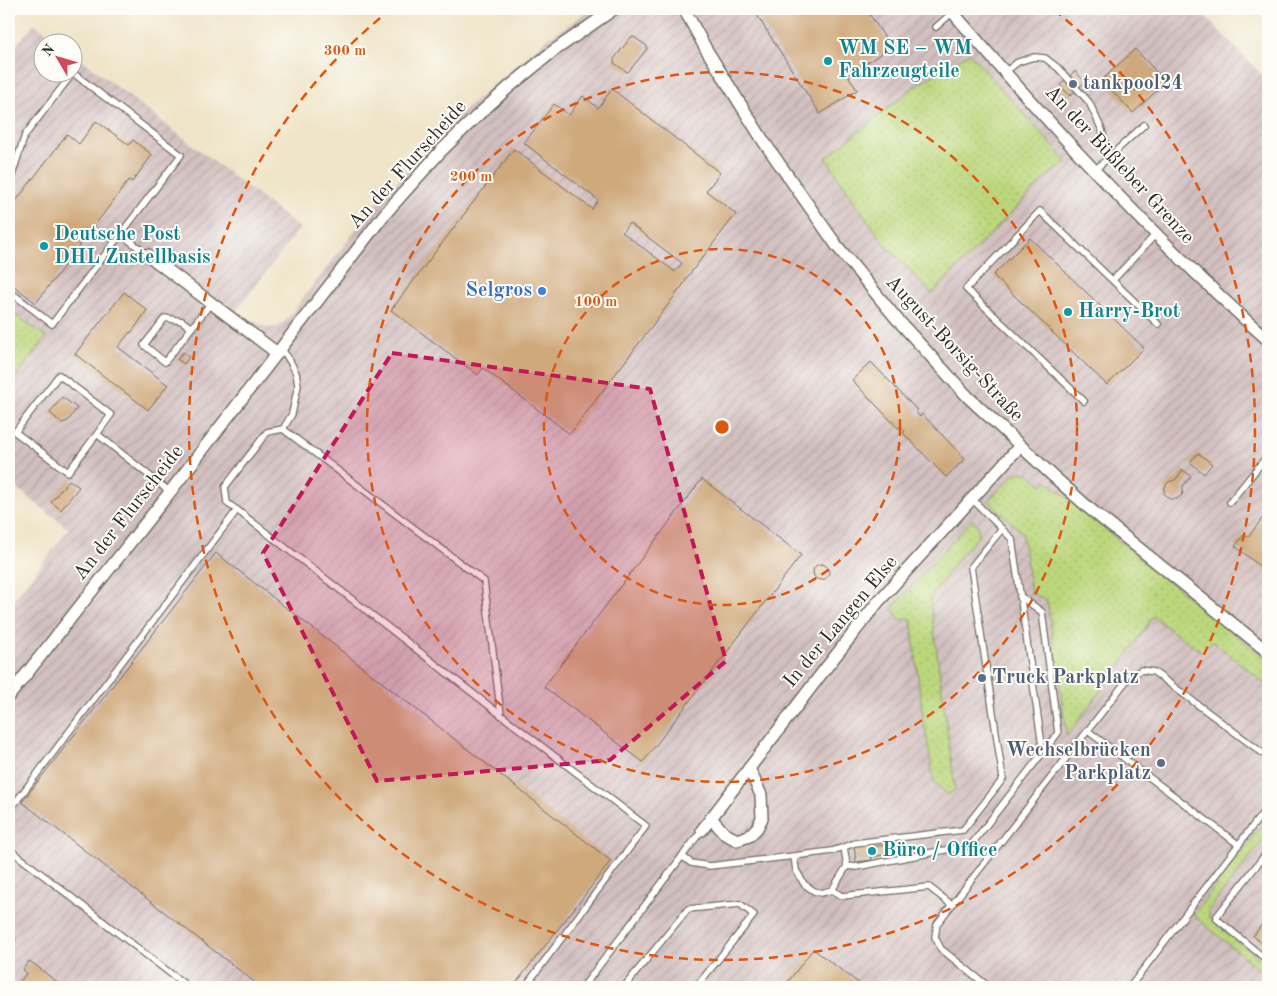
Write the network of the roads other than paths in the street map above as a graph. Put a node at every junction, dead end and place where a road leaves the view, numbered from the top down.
1 (614, 9) edge
2 (684, 9) edge
3 (956, 12) edge
4 (936, 27) dead end
5 (1005, 72) junction
6 (1144, 125) dead end
7 (1109, 157) junction
8 (1095, 170) junction
9 (9, 180) edge
10 (121, 234) junction
11 (1157, 234) junction
12 (148, 255) joint
13 (1113, 280) junction
14 (9, 291) edge
15 (211, 303) junction
16 (1158, 324) dead end
17 (191, 328) junction
18 (1268, 340) edge
19 (279, 351) junction
20 (1084, 401) dead end
21 (283, 429) junction
22 (96, 434) junction
23 (1020, 446) junction
24 (1268, 455) edge
25 (170, 492) junction
26 (972, 499) junction
27 (1230, 502) dead end
28 (237, 510) junction
29 (1002, 529) junction
30 (1020, 596) junction
31 (1268, 652) edge
32 (9, 696) edge
33 (501, 715) junction
34 (1088, 731) junction
35 (1043, 752) junction
36 (1268, 757) edge
37 (749, 768) junction
38 (1268, 806) edge
39 (9, 811) edge
40 (711, 818) junction
41 (702, 830) joint
42 (1239, 845) junction
43 (844, 847) junction
44 (9, 849) edge
45 (1268, 851) edge
46 (682, 856) junction
47 (794, 856) junction
48 (847, 866) junction
49 (832, 890) junction
50 (952, 905) junction
51 (1268, 961) edge
52 (188, 987) edge
53 (525, 987) edge
54 (582, 987) edge
55 (624, 987) edge
56 (696, 987) edge
57 (989, 987) edge
58 (1130, 987) edge

1 - 19 street, An der Flurscheide
2 - 23 street, August-Borsig-Straße
3 - 4 lane
3 - 5 street, An der Büßleber Grenze
5 - 7 lane
5 - 8 street, An der Büßleber Grenze
6 - 7 lane
7 - 8 lane
8 - 11 street, An der Büßleber Grenze
9 - 10 lane
10 - 12 lane
10 - 14 lane
11 - 13 lane
11 - 18 street, An der Büßleber Grenze
12 - 15 street
13 - 16 lane
13 - 20 lane
15 - 17 lane
15 - 19 street
17 - 17 lane
19 - 21 lane
19 - 25 street, An der Flurscheide
21 - 28 lane
21 - 33 lane
22 - 22 lane
22 - 25 lane
23 - 26 street, In der Langen Else
23 - 31 street, August-Borsig-Straße
24 - 27 lane
25 - 32 street, An der Flurscheide
26 - 29 lane
26 - 37 street, In der Langen Else
28 - 33 lane
28 - 39 lane
29 - 30 lane
29 - 43 lane
30 - 35 lane
30 - 35 lane
33 - 53 lane
34 - 36 lane
34 - 42 lane
34 - 50 lane
35 - 48 lane
37 - 40 street, In der Langen Else
37 - 40 street
38 - 42 lane
40 - 41 street, In der Langen Else
41 - 46 lane
42 - 58 lane
43 - 47 lane
43 - 48 lane
44 - 52 lane
45 - 51 lane
46 - 47 lane
46 - 54 lane
47 - 49 lane
48 - 49 lane
49 - 50 lane
50 - 57 lane
55 - 56 lane

